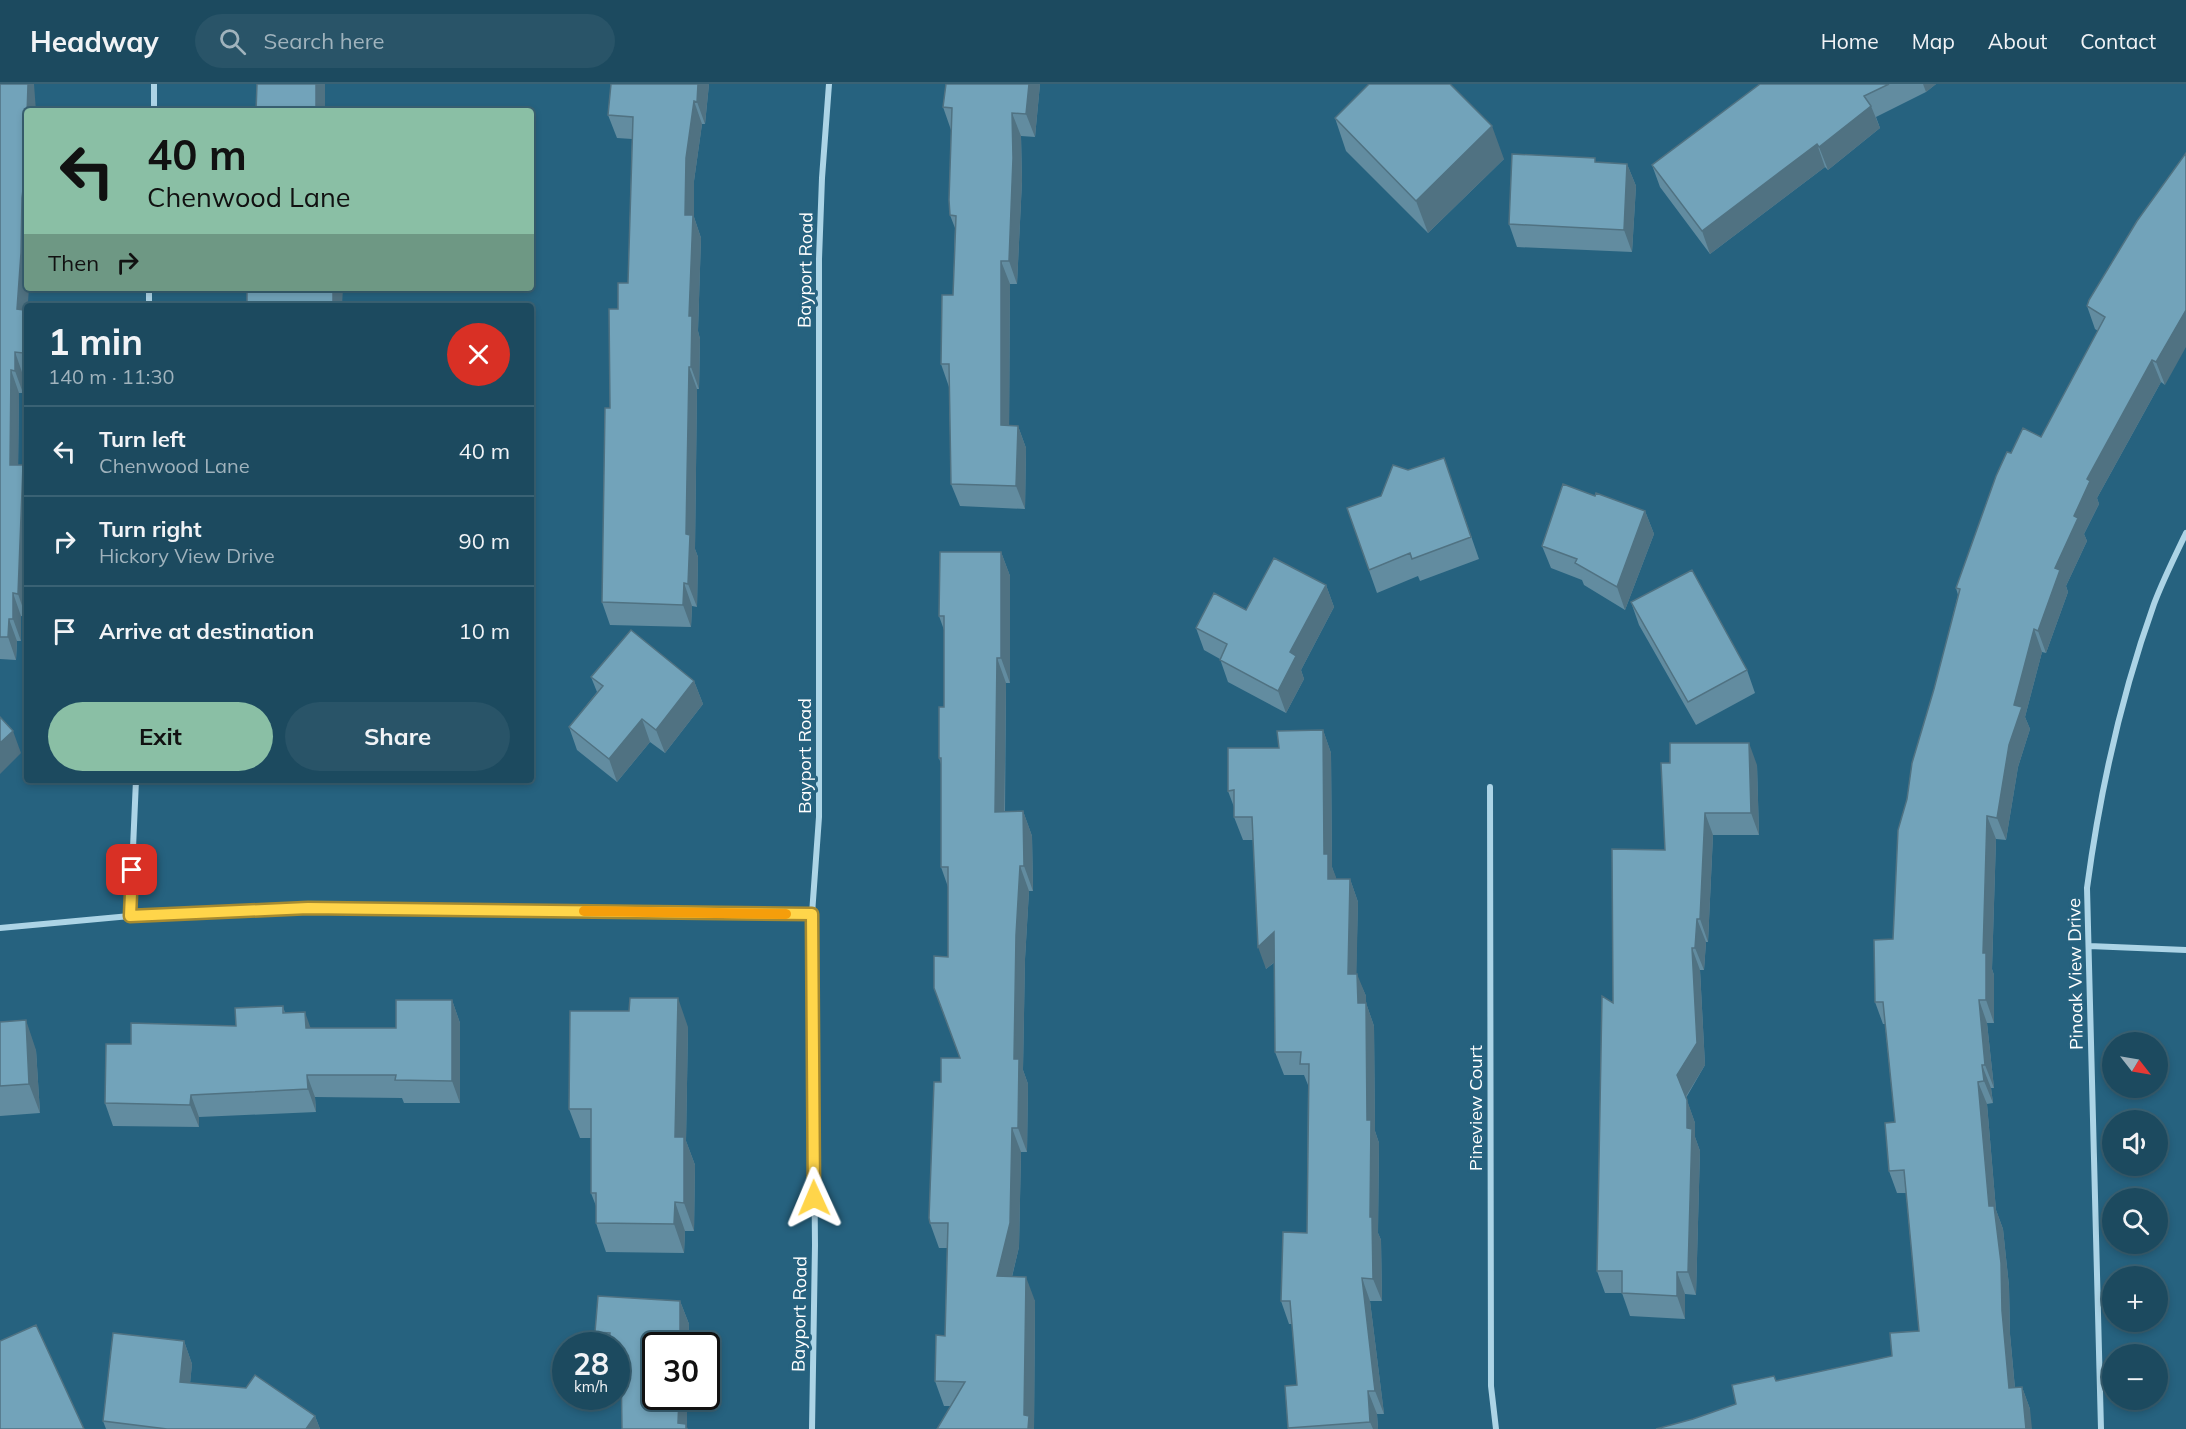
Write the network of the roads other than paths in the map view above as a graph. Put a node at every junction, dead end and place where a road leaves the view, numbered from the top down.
1 (154, 84) edge
2 (829, 84) edge
3 (153, 108) edge
4 (2186, 533) edge
5 (136, 783) edge
6 (1490, 787) dead end
7 (812, 914) junction
8 (130, 916) junction
9 (0, 928) edge
10 (2089, 946) junction
11 (2186, 950) edge
12 (812, 1429) edge
13 (1496, 1429) edge
14 (2101, 1429) edge

1 - 3 street
2 - 7 street, Bayport Road
4 - 10 street, Pinoak View Drive
5 - 8 street
6 - 13 street, Pineview Court
7 - 8 street
7 - 12 street, Bayport Road
8 - 9 street
10 - 11 street
10 - 14 street, Pinoak View Drive

